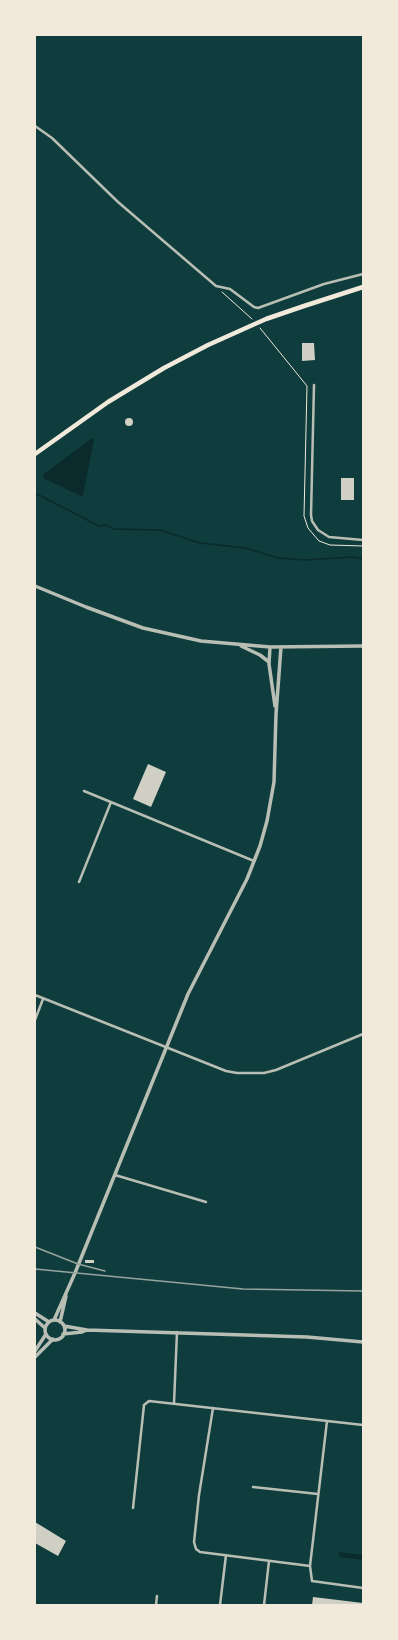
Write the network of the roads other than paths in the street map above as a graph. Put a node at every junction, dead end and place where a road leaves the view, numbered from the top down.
1 (35, 126) edge
2 (363, 274) edge
3 (363, 287) edge
4 (314, 384) dead end
5 (35, 454) edge
6 (363, 540) edge
7 (35, 586) edge
8 (238, 645) junction
9 (363, 646) edge
10 (270, 647) junction
11 (281, 647) junction
12 (269, 662) junction
13 (276, 714) junction
14 (84, 791) dead end
15 (111, 802) junction
16 (254, 862) junction
17 (79, 882) dead end
18 (35, 995) edge
19 (43, 999) junction
20 (35, 1020) edge
21 (363, 1034) edge
22 (166, 1047) junction
23 (115, 1175) junction
24 (206, 1202) dead end
25 (69, 1287) junction
26 (35, 1313) edge
27 (35, 1319) edge
28 (54, 1320) junction
29 (49, 1322) junction
30 (60, 1322) junction
31 (64, 1326) junction
32 (45, 1328) junction
33 (87, 1330) junction
34 (177, 1332) junction
35 (46, 1334) junction
36 (63, 1334) junction
37 (52, 1339) junction
38 (363, 1342) edge
39 (35, 1352) edge
40 (35, 1357) edge
41 (174, 1403) junction
42 (213, 1408) junction
43 (327, 1421) junction
44 (363, 1425) edge
45 (253, 1487) dead end
46 (318, 1494) junction
47 (133, 1508) dead end
48 (226, 1555) junction
49 (269, 1561) junction
50 (310, 1566) junction
51 (363, 1588) edge
52 (157, 1596) dead end
53 (156, 1605) edge
54 (220, 1605) edge
55 (264, 1605) edge

1 - 2 street
3 - 5 main road
4 - 6 street
7 - 8 street
8 - 10 street
8 - 12 street
9 - 11 street
10 - 11 street
10 - 12 street
11 - 13 street
12 - 13 street
13 - 16 street
14 - 15 street
15 - 16 street
15 - 17 street
16 - 22 street
18 - 19 street
19 - 20 street
19 - 22 street
21 - 22 street
22 - 23 street
23 - 24 street
23 - 25 street
25 - 28 street
25 - 30 street
26 - 29 street
27 - 32 street
28 - 29 street
28 - 30 street
29 - 32 street
30 - 31 street
31 - 33 street
31 - 36 street
32 - 35 street
33 - 34 street
33 - 36 street
34 - 38 street
34 - 41 street
35 - 37 street
35 - 39 street
36 - 37 street
37 - 40 street
41 - 42 street
41 - 47 street
42 - 43 street
42 - 48 street
43 - 44 street
43 - 46 street
45 - 46 street
46 - 50 street
48 - 49 street
48 - 54 street
49 - 50 street
49 - 55 street
50 - 51 street
52 - 53 street

